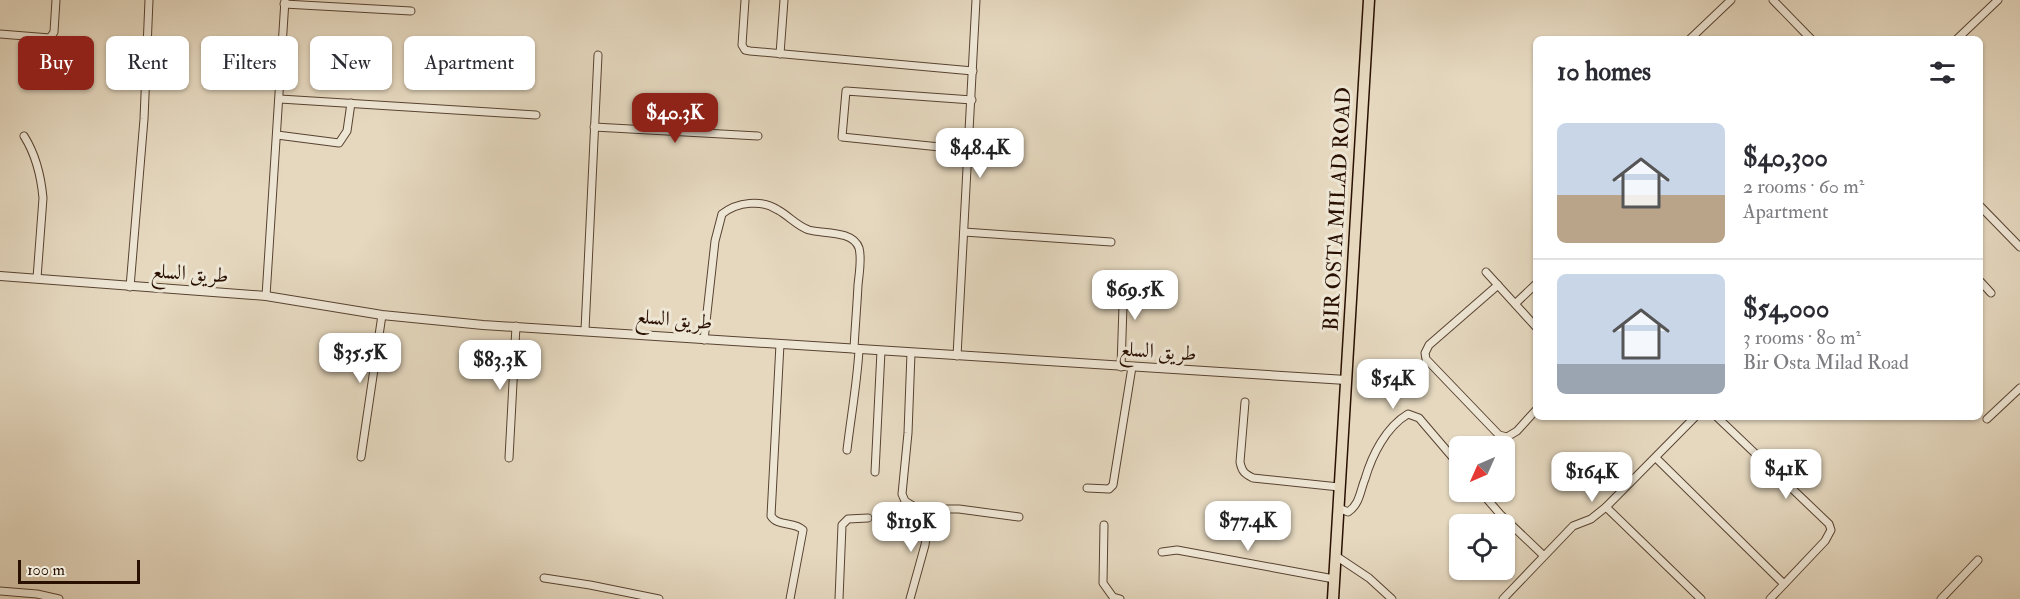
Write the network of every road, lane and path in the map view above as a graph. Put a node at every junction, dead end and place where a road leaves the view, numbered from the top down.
1 (56, 0) edge
2 (150, 0) edge
3 (745, 0) edge
4 (784, 0) edge
5 (976, 0) edge
6 (1369, 0) edge
7 (1731, 0) edge
8 (1773, 0) edge
9 (1998, 0) edge
10 (284, 2) edge
11 (411, 11) dead end
12 (0, 34) edge
13 (1693, 36) edge
14 (1808, 36) edge
15 (1960, 36) edge
16 (780, 54) junction
17 (598, 55) dead end
18 (973, 71) junction
19 (280, 99) junction
20 (972, 100) junction
21 (351, 103) junction
22 (536, 115) dead end
23 (594, 127) junction
24 (278, 135) junction
25 (24, 136) dead end
26 (758, 136) dead end
27 (969, 150) junction
28 (1983, 209) edge
29 (964, 232) junction
30 (1111, 242) dead end
31 (2020, 247) edge
32 (1486, 272) dead end
33 (1124, 275) dead end
34 (0, 276) edge
35 (37, 278) junction
36 (1983, 284) edge
37 (1498, 285) junction
38 (130, 287) junction
39 (1533, 287) edge
40 (1991, 293) dead end
41 (266, 296) junction
42 (1516, 303) junction
43 (382, 315) junction
44 (1533, 323) edge
45 (516, 326) junction
46 (585, 330) junction
47 (704, 340) junction
48 (780, 345) junction
49 (856, 350) junction
50 (881, 351) junction
51 (911, 353) junction
52 (957, 356) junction
53 (1121, 367) junction
54 (1132, 367) junction
55 (1346, 380) junction
56 (2020, 388) edge
57 (1245, 402) dead end
58 (1533, 413) edge
59 (1988, 419) dead end
60 (1692, 420) edge
61 (1720, 420) edge
62 (847, 450) dead end
63 (1449, 453) edge
64 (361, 457) dead end
65 (509, 458) dead end
66 (1656, 458) junction
67 (875, 472) dead end
68 (1340, 487) junction
69 (1087, 488) dead end
70 (1490, 502) edge
71 (1606, 507) junction
72 (1339, 508) junction
73 (930, 509) junction
74 (1019, 517) dead end
75 (868, 518) dead end
76 (1104, 525) dead end
77 (1162, 552) dead end
78 (1543, 555) junction
79 (1336, 556) junction
80 (1978, 560) dead end
81 (544, 578) dead end
82 (1334, 579) junction
83 (1784, 584) junction
84 (0, 591) edge
85 (59, 599) edge
86 (658, 599) edge
87 (790, 599) edge
88 (839, 599) edge
89 (910, 599) edge
90 (1120, 599) edge
91 (1333, 599) edge
92 (1392, 599) edge
93 (1503, 599) edge
94 (1701, 599) edge
95 (1770, 599) edge
96 (1941, 599) edge

1 - 12 street
2 - 38 street
3 - 16 street
4 - 16 street
5 - 18 street
6 - 55 main road, BIR OSTA MILAD ROAD
7 - 13 street
8 - 14 street
9 - 15 street
10 - 11 street
10 - 19 street
16 - 18 street
17 - 23 street
18 - 20 street
19 - 21 street
19 - 24 street
20 - 27 street
20 - 27 street
21 - 22 street
21 - 24 street
23 - 26 street
23 - 46 street
24 - 41 street
25 - 35 street
27 - 29 street
28 - 31 street
29 - 30 street
29 - 52 street
32 - 37 street
33 - 53 street
34 - 35 street, طريق السلع
35 - 38 street, طريق السلع
36 - 40 street
37 - 42 street
37 - 58 street
38 - 41 street, طريق السلع
39 - 42 street
41 - 43 street, طريق السلع
42 - 44 street
43 - 45 street, طريق السلع
43 - 64 street
45 - 46 street, طريق السلع
45 - 65 street
46 - 47 street, طريق السلع
47 - 48 street, طريق السلع
47 - 49 street
48 - 49 street, طريق السلع
48 - 87 street
49 - 50 street, طريق السلع
49 - 62 street
50 - 51 street, طريق السلع
50 - 67 street
51 - 52 street, طريق السلع
51 - 73 street
52 - 53 street, طريق السلع
53 - 54 street, طريق السلع
54 - 55 street, طريق السلع
54 - 69 street
55 - 68 main road, BIR OSTA MILAD ROAD
56 - 59 street
57 - 68 street
60 - 66 street
61 - 83 street
63 - 72 street
66 - 71 street
66 - 83 street
68 - 72 main road, BIR OSTA MILAD ROAD
70 - 78 street
71 - 78 street
71 - 94 street
72 - 79 main road, BIR OSTA MILAD ROAD
73 - 74 street
73 - 89 street
75 - 88 street
76 - 90 street
77 - 82 street
78 - 93 street
79 - 82 main road, BIR OSTA MILAD ROAD
79 - 92 street
80 - 96 street
81 - 86 street
82 - 91 main road, BIR OSTA MILAD ROAD
83 - 95 street
84 - 85 street

